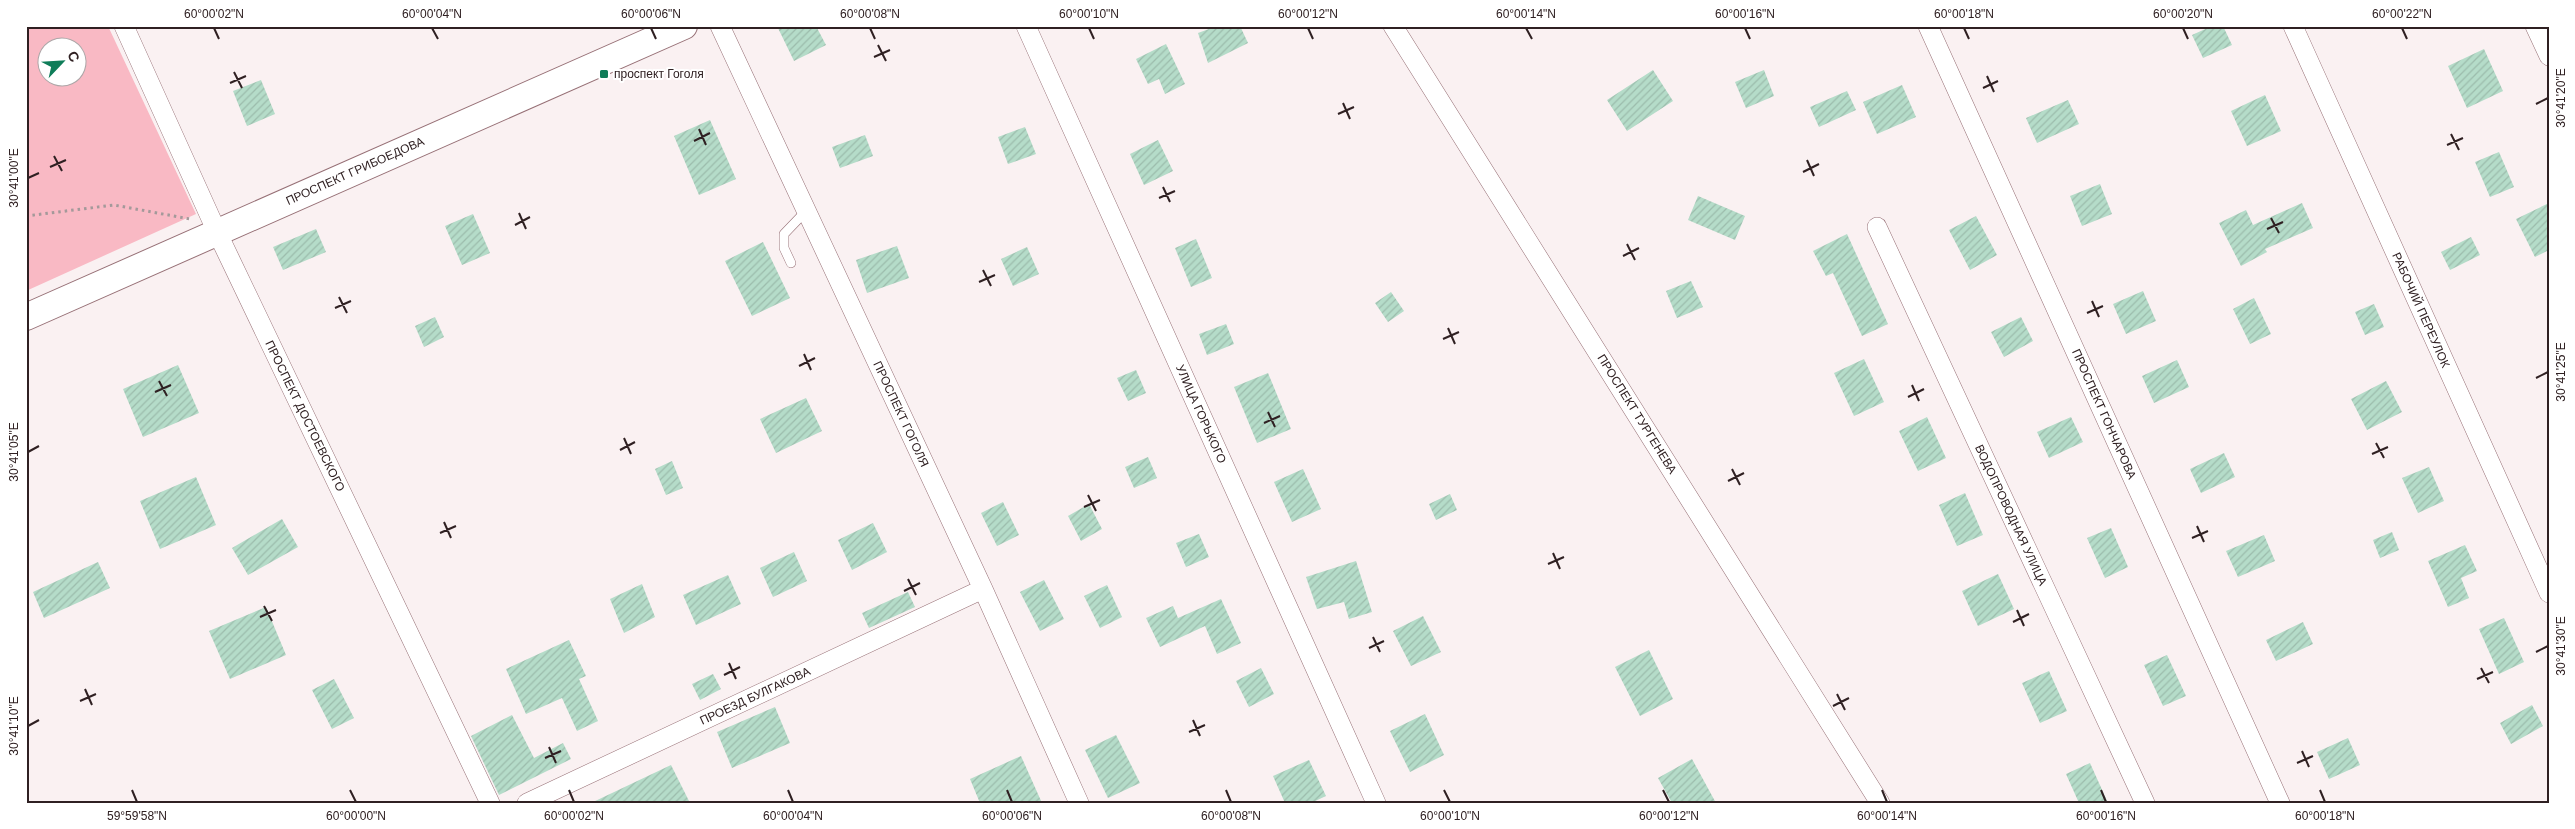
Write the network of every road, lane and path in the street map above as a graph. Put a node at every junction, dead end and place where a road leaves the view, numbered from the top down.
1 (124, 26) edge
2 (684, 26) edge
3 (720, 26) edge
4 (1026, 26) edge
5 (1393, 26) edge
6 (1928, 26) edge
7 (2293, 26) edge
8 (2535, 26) edge
9 (2549, 56) edge
10 (806, 211) junction
11 (26, 216) edge
12 (1877, 227) dead end
13 (215, 228) junction
14 (791, 263) dead end
15 (26, 317) edge
16 (983, 589) junction
17 (2549, 593) edge
18 (490, 803) edge
19 (527, 803) edge
20 (1080, 803) edge
21 (1376, 803) edge
22 (1880, 803) edge
23 (2145, 803) edge
24 (2280, 803) edge

1 - 13 street, ПРОСПЕКТ ДОСТОЕВСКОГО
2 - 13 street, ПРОСПЕКТ ГРИБОЕДОВА
3 - 10 street, ПРОСПЕКТ ГОГОЛЯ
4 - 21 street, УЛИЦА ГОРЬКОГО
5 - 22 street, ПРОСПЕКТ ТУРГЕНЕВА
6 - 24 street, ПРОСПЕКТ ГОНЧАРОВА
7 - 17 street, РАБОЧИЙ ПЕРЕУЛОК
8 - 9 street
10 - 14 lane
10 - 16 street, ПРОСПЕКТ ГОГОЛЯ
11 - 13 path
12 - 23 street, ВОДОПРОВОДНАЯ УЛИЦА
13 - 15 street, ПРОСПЕКТ ГРИБОЕДОВА
13 - 18 street, ПРОСПЕКТ ДОСТОЕВСКОГО
16 - 19 street, ПРОЕЗД БУЛГАКОВА
16 - 20 street, ПРОСПЕКТ ГОГОЛЯ

